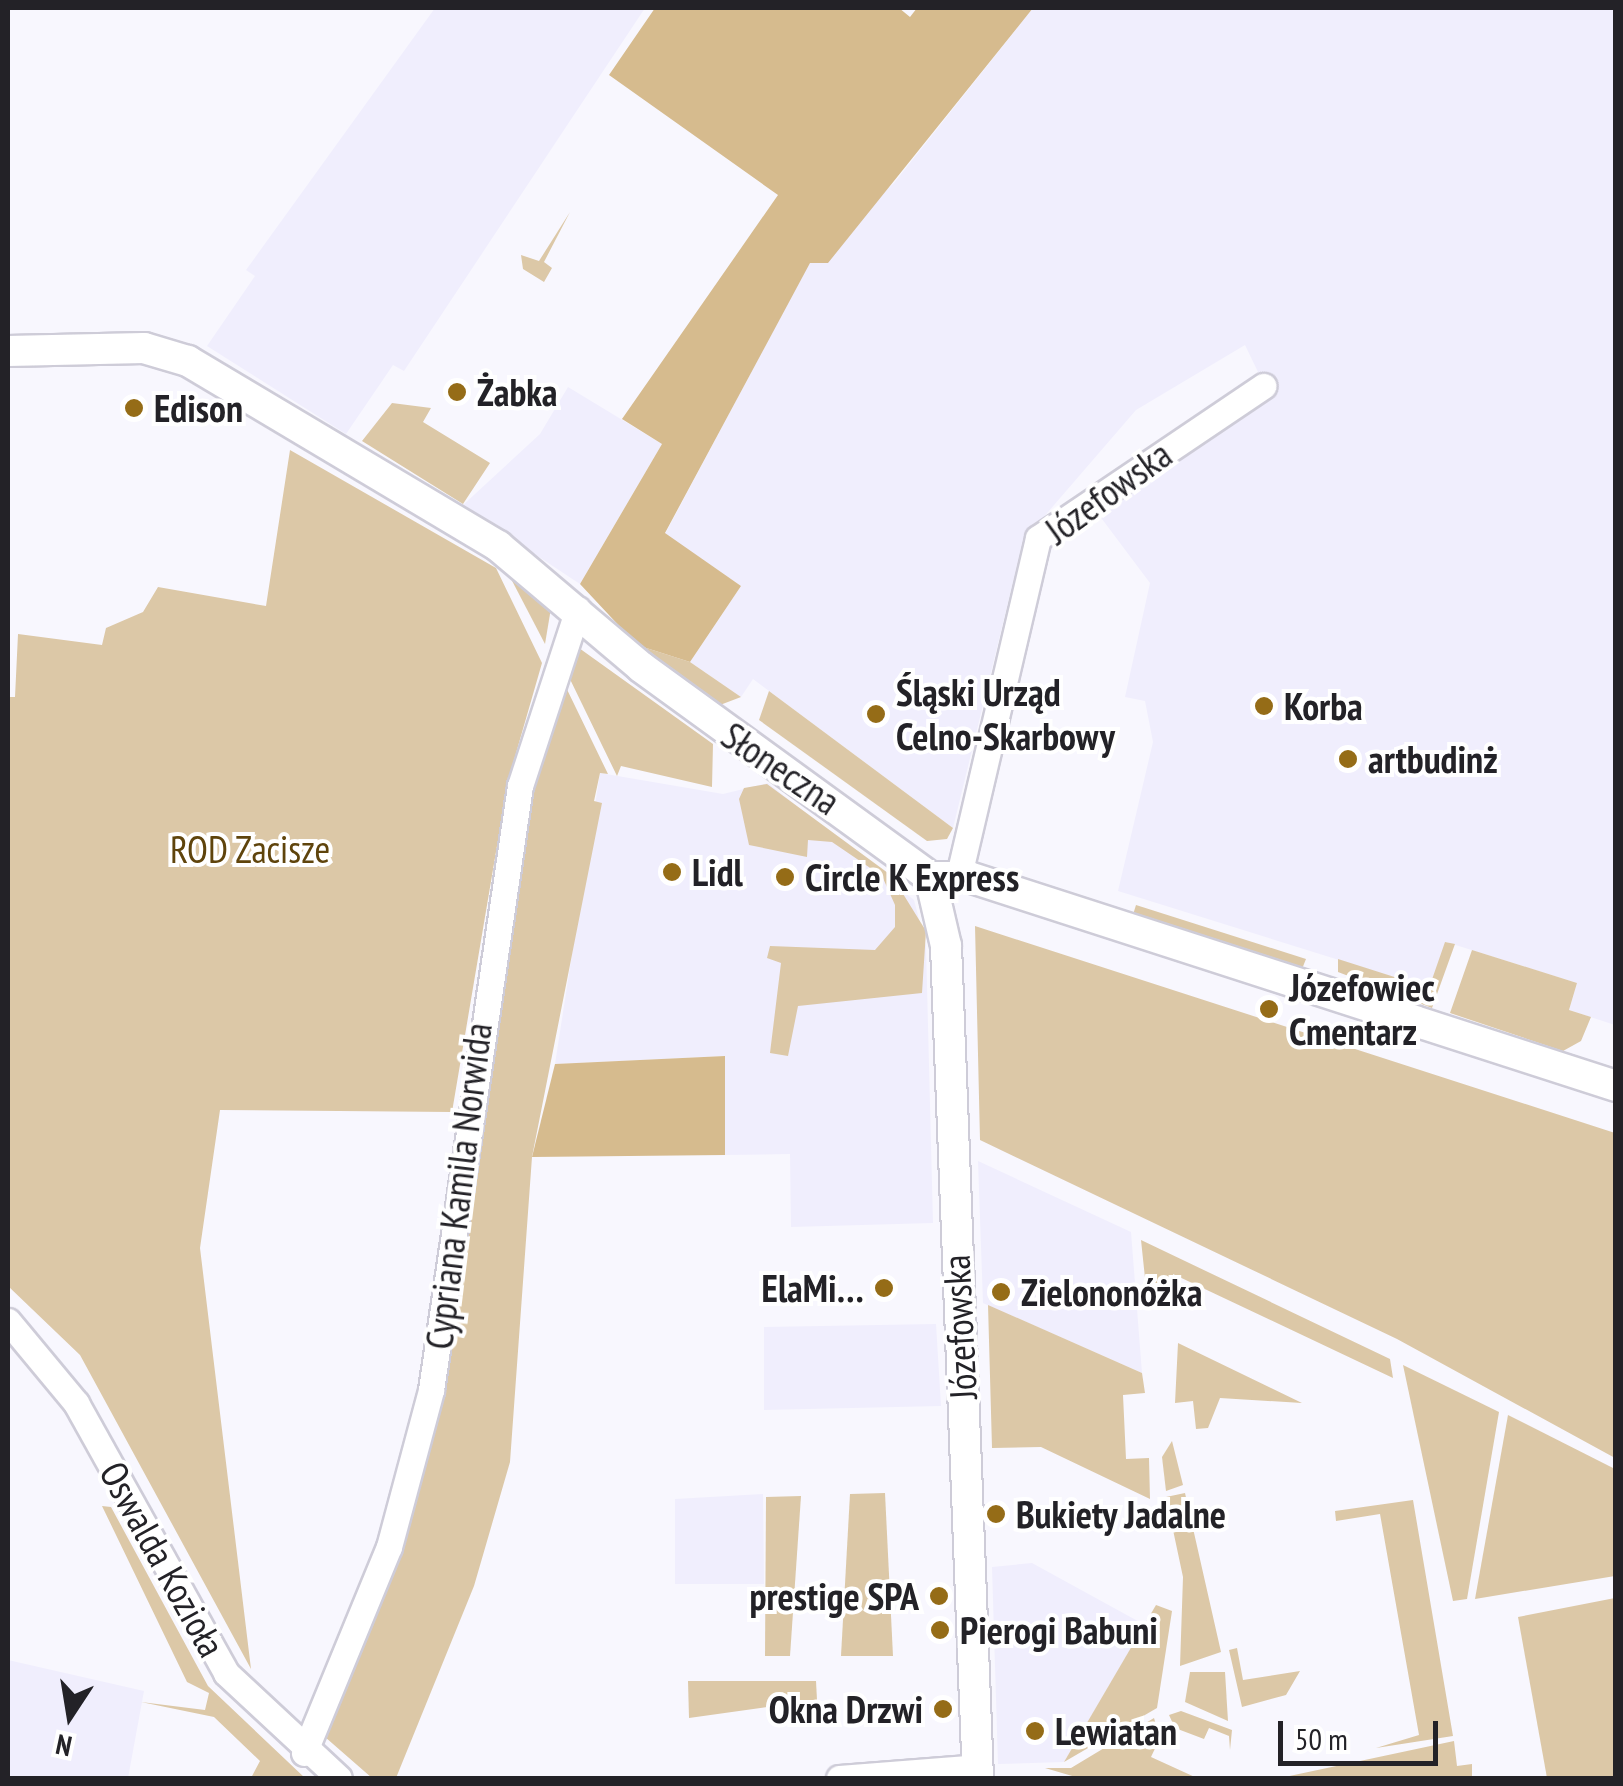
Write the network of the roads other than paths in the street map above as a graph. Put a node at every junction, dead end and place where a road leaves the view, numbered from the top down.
1 (8, 351) edge
2 (1263, 386) dead end
3 (578, 608) junction
4 (945, 876) junction
5 (1616, 1086) edge
6 (8, 1321) edge
7 (304, 1753) junction
8 (978, 1773) edge
9 (338, 1778) edge
10 (840, 1778) edge

1 - 3 street, Słoneczna
2 - 4 street, Józefowska
3 - 4 street, Słoneczna
3 - 7 street, Cypriana Kamila Norwida
4 - 5 street, Słoneczna
4 - 8 street, Józefowska
6 - 7 street, Oswalda Kozioła
7 - 9 street, Oswalda Kozioła
8 - 10 street

